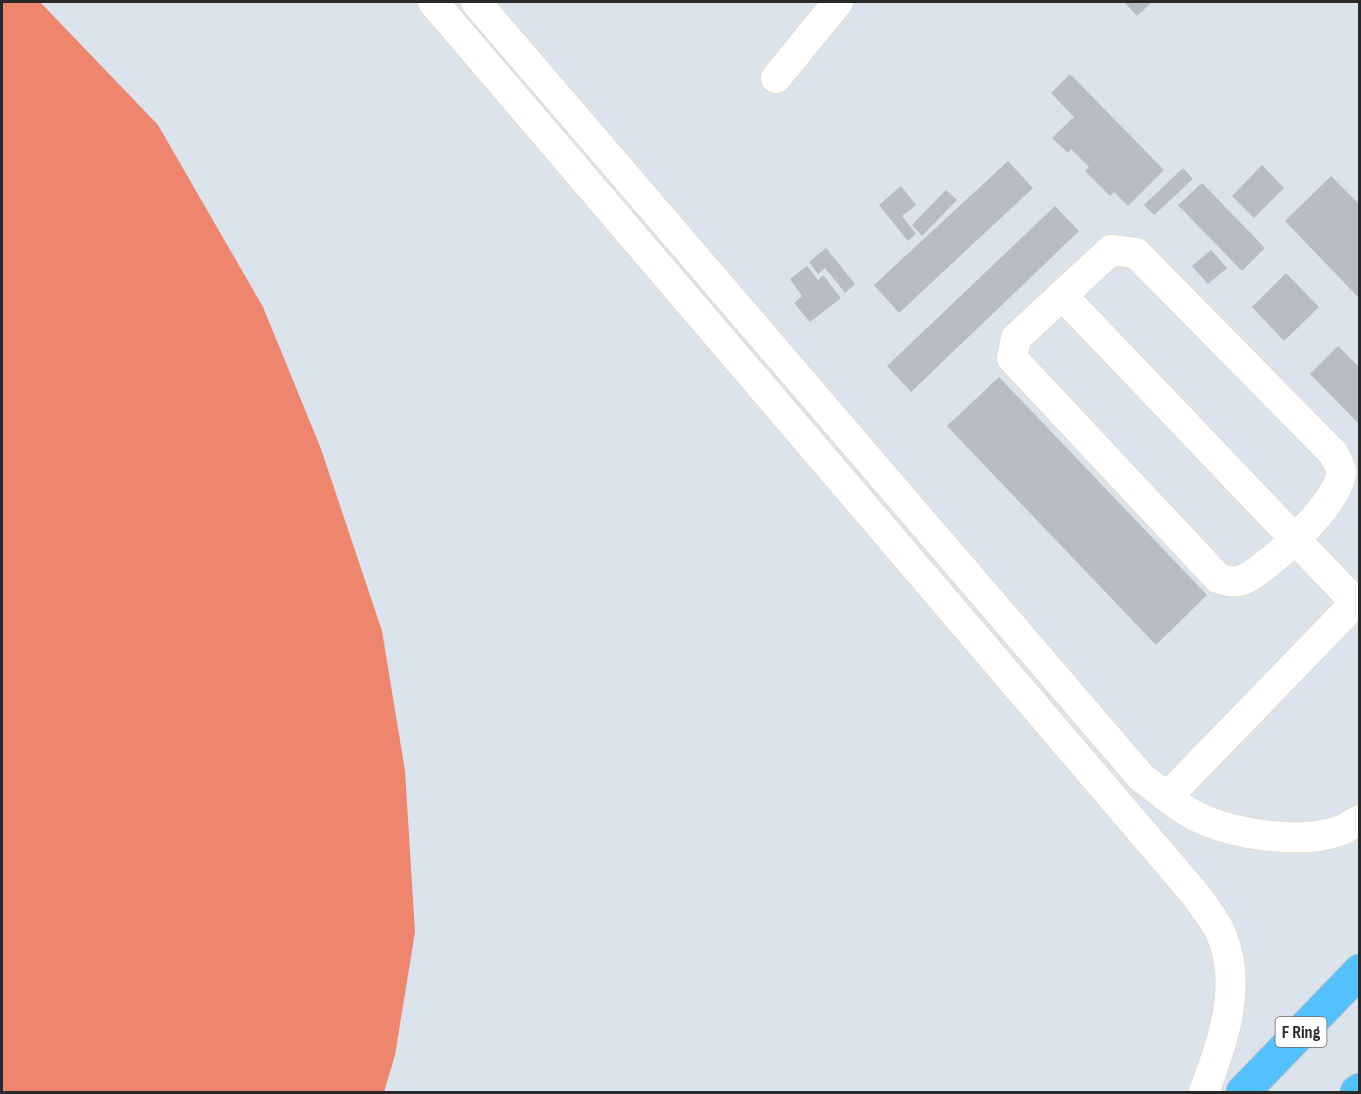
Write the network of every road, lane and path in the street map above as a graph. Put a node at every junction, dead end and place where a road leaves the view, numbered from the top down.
1 (432, 2) edge
2 (476, 2) edge
3 (838, 2) edge
4 (776, 78) dead end
5 (1062, 295) junction
6 (1295, 541) junction
7 (1358, 601) edge
8 (1167, 797) junction
9 (1359, 820) edge
10 (1359, 971) edge
11 (1204, 1092) edge
12 (1243, 1092) edge

1 - 11 street
2 - 8 street
3 - 4 street
5 - 6 street
5 - 6 street
5 - 6 street
6 - 7 street
7 - 8 street
8 - 9 street
10 - 12 highway, F Ring

